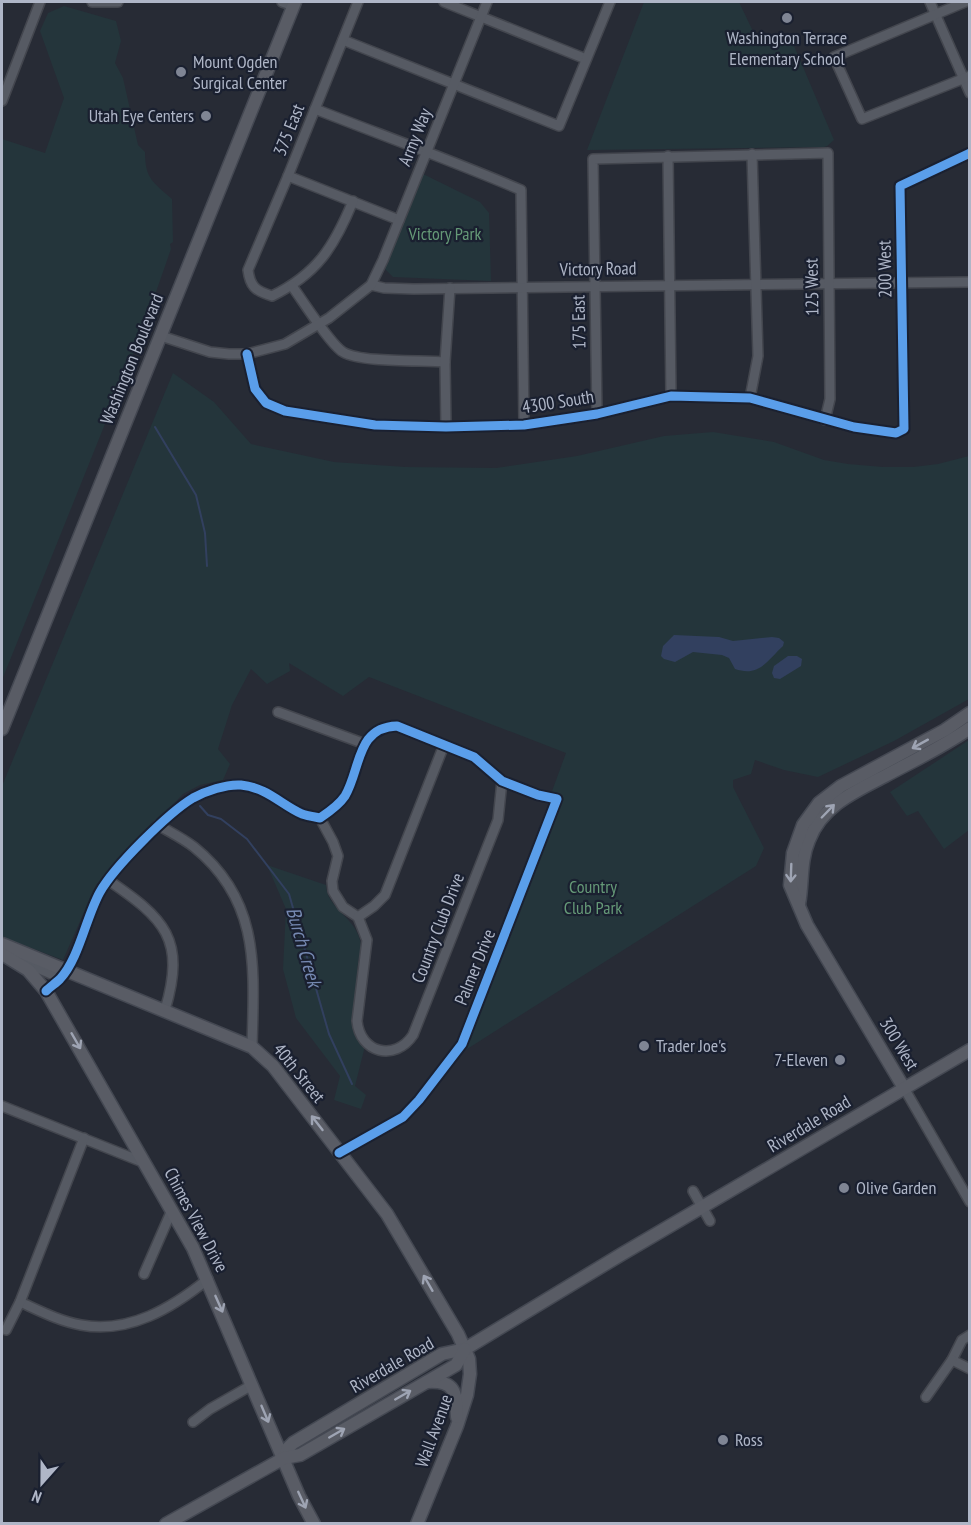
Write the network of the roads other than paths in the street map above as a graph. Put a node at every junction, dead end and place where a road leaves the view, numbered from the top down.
1 (40, 2) edge
2 (92, 2) edge
3 (118, 2) edge
4 (358, 2) edge
5 (444, 2) edge
6 (487, 2) edge
7 (610, 2) edge
8 (930, 2) edge
9 (964, 2) edge
10 (290, 3) edge
11 (935, 14) junction
12 (481, 16) junction
13 (343, 40) junction
14 (586, 59) junction
15 (966, 78) edge
16 (454, 85) junction
17 (969, 93) edge
18 (2, 101) edge
19 (315, 109) junction
20 (426, 152) junction
21 (969, 153) edge
22 (752, 154) junction
23 (668, 156) junction
24 (288, 176) junction
25 (353, 201) junction
26 (399, 220) junction
27 (969, 282) edge
28 (828, 283) junction
29 (902, 283) junction
30 (756, 284) junction
31 (371, 285) junction
32 (670, 285) junction
33 (292, 286) junction
34 (596, 286) junction
35 (523, 287) junction
36 (450, 288) junction
37 (319, 323) junction
38 (161, 336) junction
39 (247, 354) junction
40 (446, 362) junction
41 (671, 396) junction
42 (750, 398) junction
43 (597, 414) junction
44 (825, 420) junction
45 (524, 425) junction
46 (446, 427) junction
47 (904, 429) joint
48 (278, 712) dead end
49 (969, 713) edge
50 (969, 728) edge
51 (2, 729) edge
52 (365, 744) junction
53 (444, 745) junction
54 (502, 781) junction
55 (320, 818) junction
56 (159, 825) junction
57 (108, 880) junction
58 (799, 904) junction
59 (358, 917) junction
60 (2, 944) edge
61 (4, 956) edge
62 (63, 975) junction
63 (46, 990) junction
64 (165, 1010) junction
65 (252, 1047) junction
66 (969, 1050) edge
67 (904, 1089) junction
68 (2, 1106) edge
69 (84, 1138) junction
70 (339, 1153) junction
71 (145, 1163) junction
72 (693, 1191) dead end
73 (969, 1202) edge
74 (703, 1208) junction
75 (172, 1210) junction
76 (710, 1221) dead end
77 (144, 1274) dead end
78 (208, 1279) junction
79 (20, 1302) junction
80 (6, 1330) dead end
81 (969, 1335) edge
82 (470, 1345) junction
83 (952, 1360) junction
84 (969, 1369) edge
85 (426, 1382) junction
86 (252, 1385) junction
87 (926, 1397) dead end
88 (193, 1422) dead end
89 (457, 1426) junction
90 (284, 1458) junction
91 (166, 1524) edge
92 (314, 1524) edge
93 (417, 1524) edge

1 - 18 street
2 - 3 street
4 - 13 street, 375 East
5 - 12 street
6 - 12 street, Army Way
7 - 14 street
8 - 11 street
9 - 11 street
10 - 38 main road, Washington Boulevard
11 - 15 street
11 - 15 street
12 - 14 street
12 - 16 street, Army Way
13 - 16 street
13 - 19 street, 375 East
14 - 16 street
15 - 17 street
16 - 20 street, Army Way
19 - 20 street
19 - 24 street, 375 East
20 - 26 street, Army Way
20 - 35 street
21 - 29 street, 200 West
22 - 23 street
22 - 28 street, 125 West
22 - 30 street
23 - 32 street
23 - 34 street, 175 East
24 - 25 street
24 - 33 street, 375 East
25 - 26 street
25 - 33 street
26 - 31 street, Army Way
27 - 29 street, Victory Road
28 - 29 street, Victory Road
28 - 30 street, Victory Road
28 - 44 street, 125 West
29 - 47 street, 200 West
30 - 32 street, Victory Road
30 - 42 street
31 - 36 street, Victory Road
31 - 37 street
32 - 34 street, Victory Road
32 - 41 street
33 - 37 street
34 - 35 street, Victory Road
34 - 43 street, 175 East
35 - 36 street, Victory Road
35 - 45 street
36 - 40 street
37 - 39 street
37 - 40 street
38 - 39 street
38 - 51 main road, Washington Boulevard
39 - 46 street, 4300 South
40 - 46 street
41 - 42 street, 4300 South
41 - 43 street, 4300 South
42 - 44 street, 4300 South
43 - 45 street, 4300 South
44 - 47 street, 4300 South
45 - 46 street, 4300 South
48 - 52 street
49 -> 58 main road, 300 West
58 -> 50 main road, 300 West
52 - 53 street
52 - 55 street
53 - 54 street
53 - 59 street
54 - 59 street, Country Club Drive
54 - 70 street, Palmer Drive
55 - 56 street
55 - 59 street
56 - 57 street
56 - 65 street
57 - 62 street
57 - 64 street
58 - 67 main road, 300 West
60 - 62 main road, 40th Street
61 - 62 street, 40th Street
61 - 63 main road, Chimes View Drive
62 - 63 street
62 - 64 main road, 40th Street
63 -> 71 main road, Chimes View Drive
64 - 65 main road, 40th Street
70 -> 65 main road, 40th Street
66 - 67 main road, Riverdale Road
67 - 73 street, 300 West
67 - 74 main road, Riverdale Road
68 - 69 street
69 - 71 street
69 - 79 street
82 -> 70 main road, 40th Street
71 - 75 main road, Chimes View Drive
72 - 74 street
74 - 76 street
74 - 82 main road, Riverdale Road
75 - 77 street
75 - 78 main road, Chimes View Drive
78 - 79 street
78 -> 86 main road, Chimes View Drive
79 - 80 street
81 - 83 street
82 - 85 main road, Riverdale Road
82 - 89 main road, Wall Avenue
82 - 90 main road, Riverdale Road
83 - 84 street
83 - 87 street
85 - 89 main road
90 -> 85 main road, Riverdale Road
86 - 88 street
86 -> 90 main road, Chimes View Drive
89 - 93 main road, Wall Avenue
90 - 91 main road, Riverdale Road
90 -> 92 main road, Chimes View Drive

